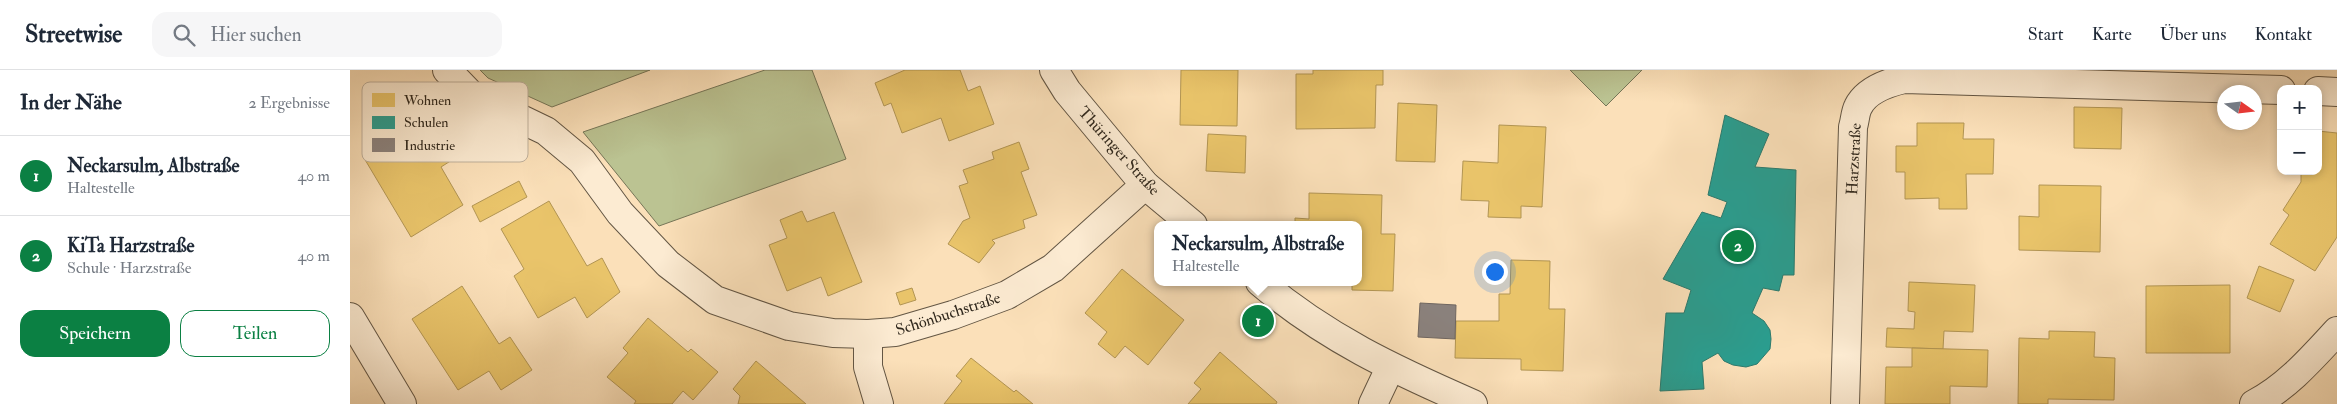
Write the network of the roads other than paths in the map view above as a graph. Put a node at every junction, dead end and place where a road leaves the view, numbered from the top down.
1 (447, 70) edge
2 (1054, 70) edge
3 (458, 82) edge
4 (2277, 90) edge
5 (2322, 91) edge
6 (2337, 92) edge
7 (528, 123) edge
8 (1146, 185) junction
9 (1187, 221) edge
10 (1265, 286) edge
11 (350, 317) edge
12 (2337, 332) edge
13 (868, 334) junction
14 (1390, 368) junction
15 (2265, 402) edge
16 (402, 404) edge
17 (879, 404) edge
18 (1372, 404) edge
19 (1473, 404) edge
20 (1845, 404) edge

1 - 3 street, Schönbuchstraße
2 - 8 street, Thüringer Straße
4 - 20 street, Harzstraße
5 - 6 street
7 - 13 street, Schönbuchstraße
8 - 9 street, Thüringer Straße
8 - 13 street, Schönbuchstraße
10 - 14 street
11 - 16 street
12 - 15 street
13 - 17 street
14 - 18 street
14 - 19 street

